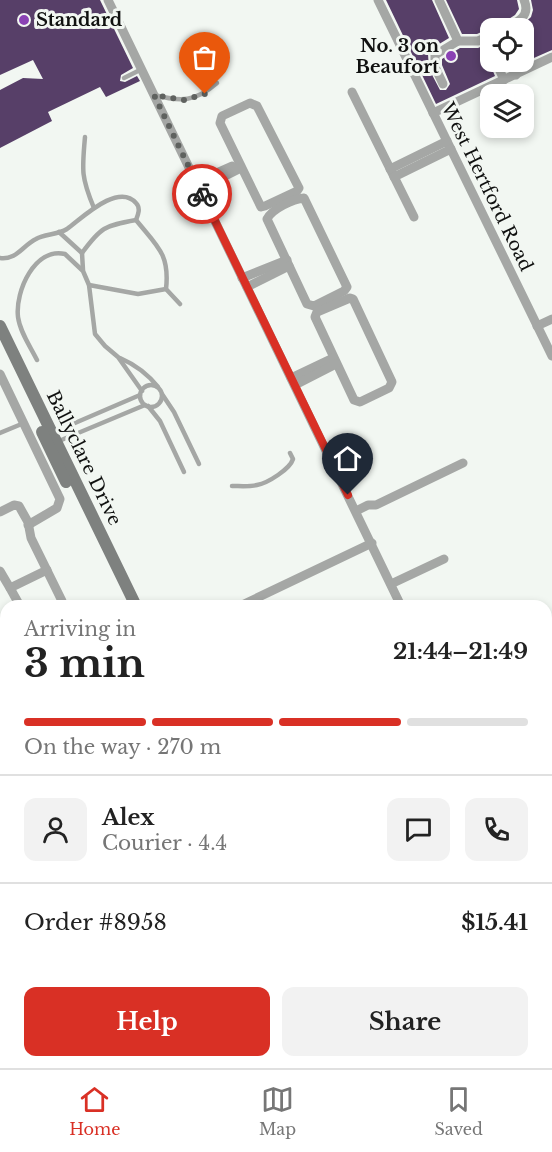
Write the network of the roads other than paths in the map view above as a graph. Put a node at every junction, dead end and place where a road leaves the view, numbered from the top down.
1 (108, 0) edge
2 (378, 0) edge
3 (439, 0) edge
4 (524, 0) edge
5 (521, 18) edge
6 (480, 40) edge
7 (458, 41) junction
8 (552, 57) edge
9 (142, 69) junction
10 (500, 72) edge
11 (514, 72) edge
12 (516, 75) junction
13 (124, 78) dead end
14 (504, 80) junction
15 (217, 83) dead end
16 (443, 84) dead end
17 (352, 92) dead end
18 (154, 95) junction
19 (433, 113) junction
20 (85, 137) dead end
21 (449, 145) junction
22 (240, 166) junction
23 (392, 173) junction
24 (198, 186) junction
25 (94, 208) junction
26 (414, 217) dead end
27 (136, 220) junction
28 (59, 232) junction
29 (82, 253) junction
30 (0, 258) edge
31 (288, 263) junction
32 (83, 272) junction
33 (244, 282) junction
34 (89, 285) junction
35 (166, 289) junction
36 (180, 304) dead end
37 (552, 319) edge
38 (0, 326) edge
39 (537, 326) junction
40 (0, 341) edge
41 (552, 356) edge
42 (118, 357) junction
43 (37, 360) dead end
44 (335, 361) junction
45 (0, 374) edge
46 (293, 381) junction
47 (158, 388) junction
48 (141, 393) junction
49 (162, 394) junction
50 (146, 406) junction
51 (24, 423) junction
52 (0, 433) edge
53 (45, 443) junction
54 (290, 453) dead end
55 (463, 463) dead end
56 (199, 464) dead end
57 (184, 472) dead end
58 (232, 486) dead end
59 (0, 512) edge
60 (358, 514) junction
61 (28, 525) junction
62 (372, 543) junction
63 (444, 559) dead end
64 (47, 570) junction
65 (0, 571) edge
66 (391, 585) junction
67 (10, 588) junction
68 (17, 600) edge
69 (62, 600) edge
70 (125, 600) edge
71 (133, 600) edge
72 (253, 600) edge
73 (398, 600) edge

1 - 9 street
2 - 19 street, West Hertford Road
3 - 7 street
4 - 5 street
6 - 7 street
7 - 16 street
8 - 12 street
9 - 13 lane
9 - 18 street
10 - 14 street
11 - 12 street
12 - 14 street
14 - 19 street
15 - 18 lane
17 - 23 street
18 - 24 street
19 - 21 street, West Hertford Road
20 - 25 lane
21 - 23 street
21 - 39 street, West Hertford Road
22 - 22 street
22 - 24 street
23 - 26 street
24 - 33 street
25 - 27 lane
25 - 28 lane
27 - 29 lane
27 - 35 lane
28 - 29 lane
28 - 30 lane
29 - 32 lane
31 - 31 street
31 - 33 street
32 - 34 lane
32 - 43 lane
33 - 46 street
34 - 35 lane
34 - 42 lane
35 - 36 lane
37 - 39 street
38 - 53 street, Ballyclare Drive
39 - 41 street, West Hertford Road
40 - 53 street, Ballyclare Drive
42 - 47 lane
42 - 48 lane
44 - 44 street
44 - 46 street
45 - 51 street
46 - 60 street
47 - 48 lane
47 - 49 lane
48 - 50 lane
48 - 53 lane
49 - 50 lane
49 - 56 lane
50 - 53 lane
50 - 57 lane
51 - 52 lane
51 - 53 street
53 - 61 street
53 - 70 street, Ballyclare Drive
53 - 71 street, Ballyclare Drive
54 - 58 lane
55 - 60 street
59 - 61 street
60 - 62 street
61 - 64 street
62 - 66 street
62 - 72 street
63 - 66 street
64 - 67 street
64 - 69 street
65 - 67 street
66 - 73 street
67 - 68 street

